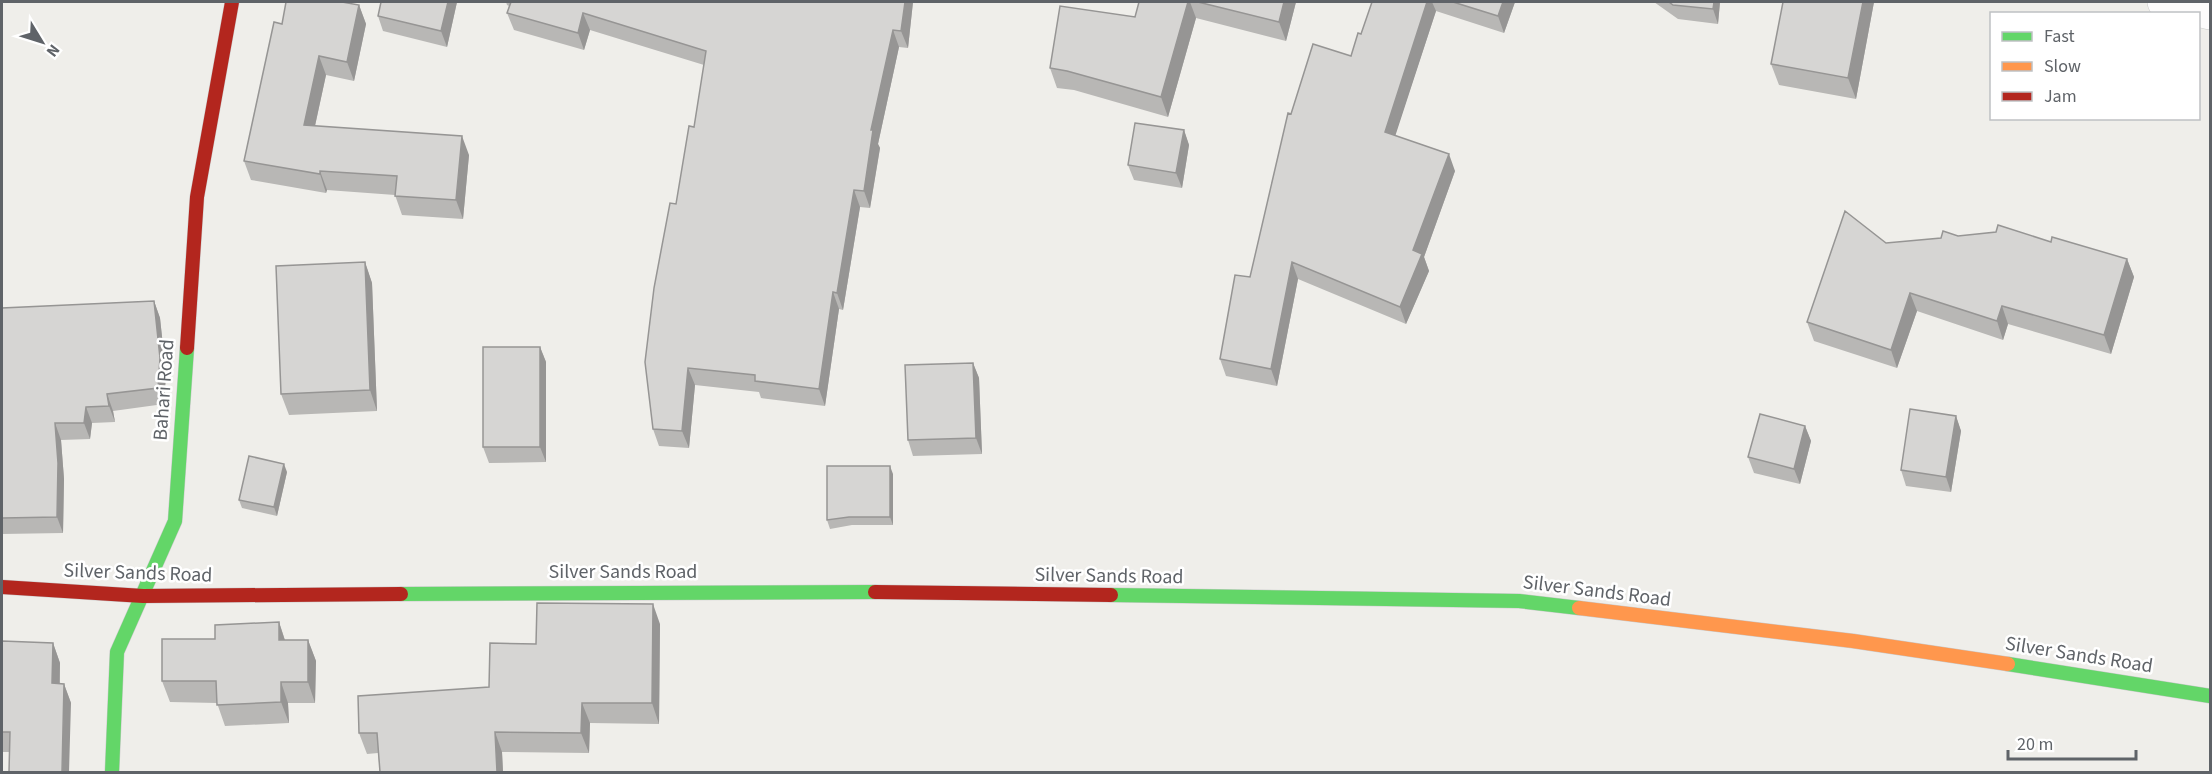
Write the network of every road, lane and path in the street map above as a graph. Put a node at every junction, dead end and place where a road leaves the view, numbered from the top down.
1 (231, 2) edge
2 (2164, 2) edge
3 (2211, 14) edge
4 (2, 587) edge
5 (143, 596) junction
6 (2211, 696) edge
7 (112, 772) edge

1 - 5 street, Bahari Road
2 - 3 street
4 - 5 street, Silver Sands Road
5 - 6 street, Silver Sands Road
5 - 7 street, Bahari Road

